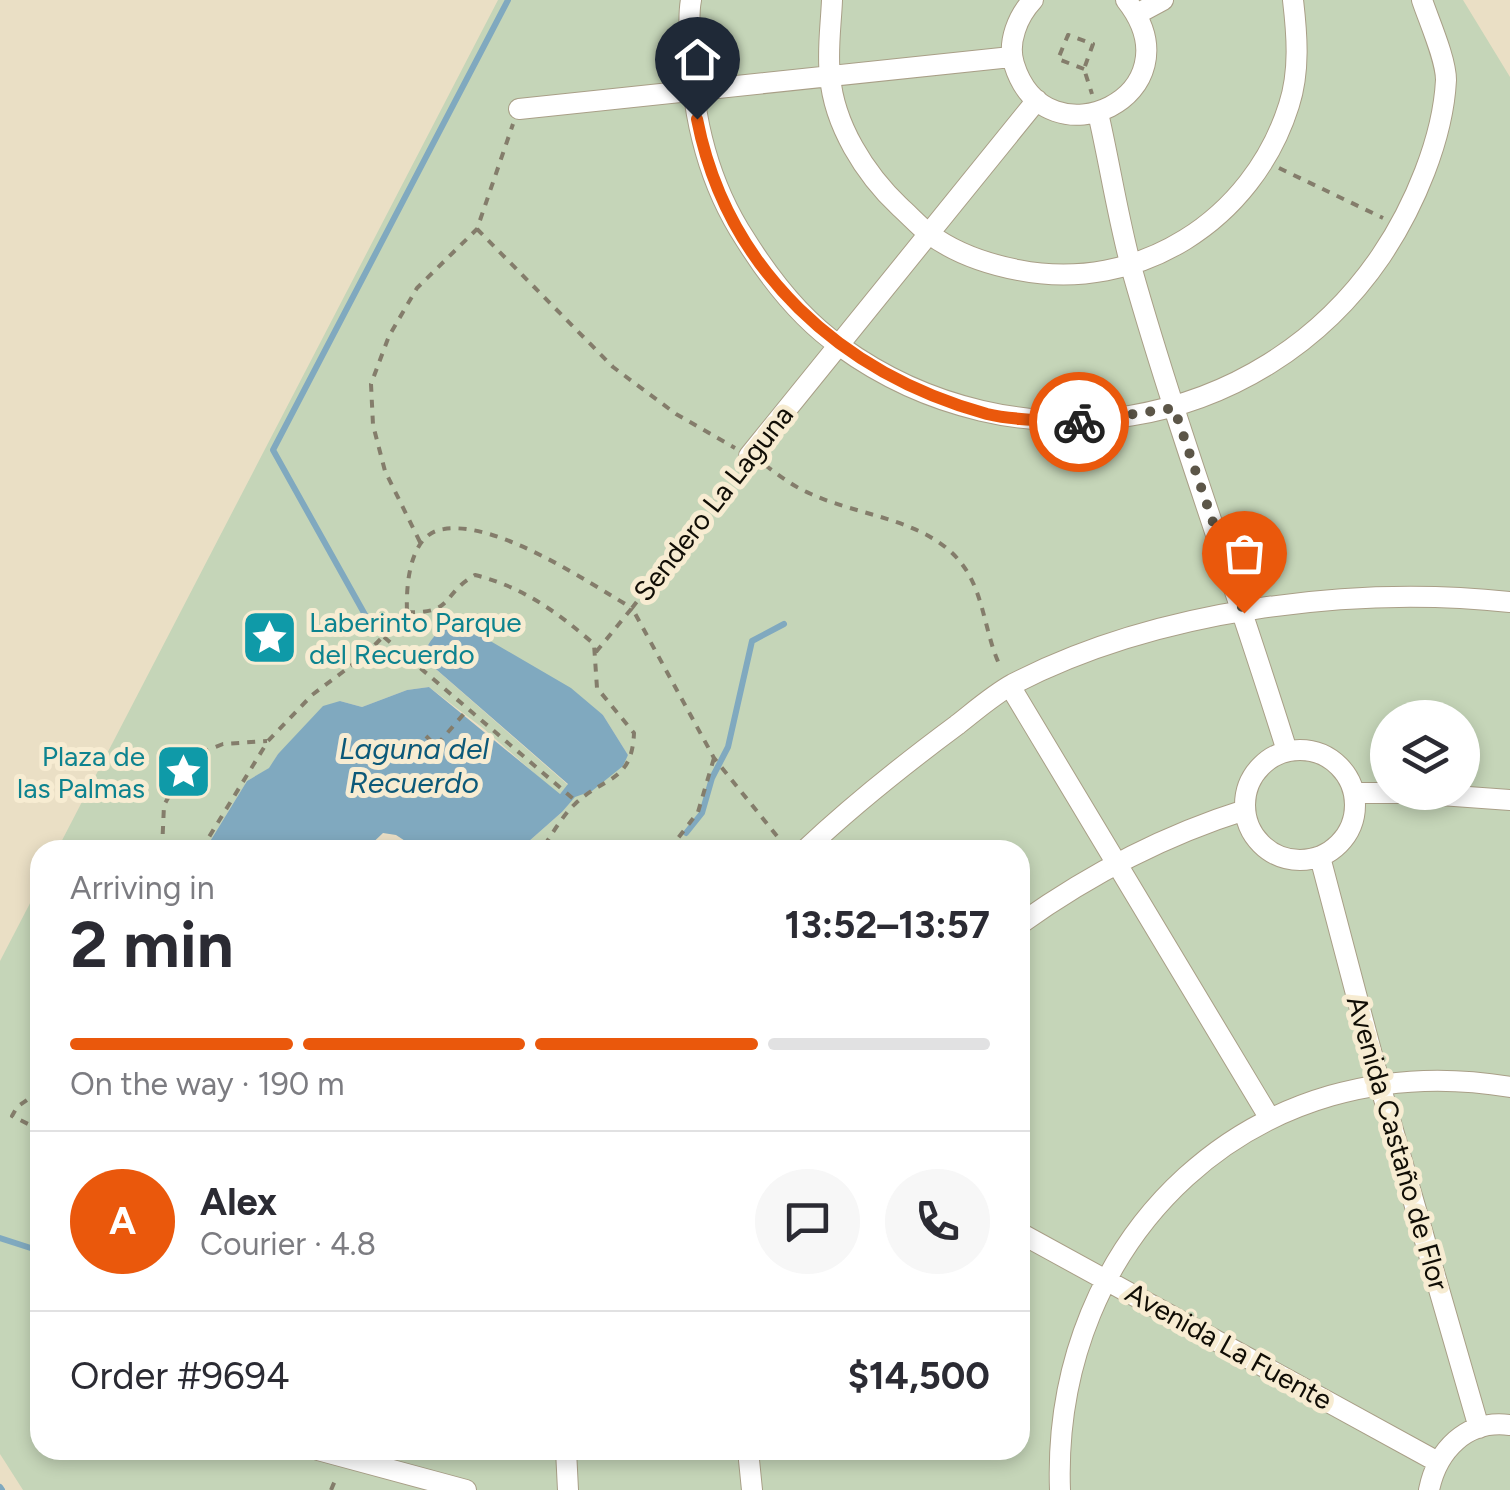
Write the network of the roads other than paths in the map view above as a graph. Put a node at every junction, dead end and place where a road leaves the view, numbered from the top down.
1 (691, 0) edge
2 (832, 0) edge
3 (1033, 0) edge
4 (1163, 0) edge
5 (1293, 0) edge
6 (1422, 0) edge
7 (1131, 7) edge
8 (1011, 57) junction
9 (830, 76) junction
10 (691, 91) junction
11 (1037, 100) junction
12 (519, 109) road end
13 (1098, 113) junction
14 (929, 234) junction
15 (1131, 266) junction
16 (838, 345) junction
17 (1174, 408) junction
18 (748, 456) road end
19 (1510, 602) edge
20 (1244, 613) junction
21 (1010, 686) junction
22 (1287, 751) junction
23 (1356, 793) junction
24 (1510, 800) edge
25 (1245, 810) junction
26 (815, 840) edge
27 (1320, 857) junction
28 (1117, 862) junction
29 (1030, 918) edge
30 (1380, 1085) junction
31 (1510, 1087) edge
32 (1269, 1116) junction
33 (1030, 1238) edge
34 (1106, 1278) junction
35 (1510, 1426) edge
36 (1479, 1428) junction
37 (355, 1460) edge
38 (566, 1460) edge
39 (749, 1460) edge
40 (1436, 1462) junction
41 (466, 1490) edge
42 (568, 1490) edge
43 (752, 1490) edge
44 (1060, 1490) edge
45 (1429, 1490) edge

1 - 10 lane
2 - 9 lane
3 - 8 lane
4 - 7 lane
5 - 15 lane
6 - 17 lane
7 - 13 lane
8 - 9 lane
8 - 11 lane
9 - 10 lane
9 - 14 lane
10 - 12 lane
10 - 16 lane
11 - 13 lane
11 - 14 lane, Sendero La Laguna
13 - 15 lane
14 - 15 lane
14 - 16 lane, Sendero La Laguna
15 - 17 lane
16 - 17 lane
16 - 18 lane, Sendero La Laguna
17 - 20 lane
19 - 20 lane
20 - 21 lane
20 - 22 lane
21 - 26 lane
21 - 28 lane
22 - 23 lane
22 - 25 lane
23 - 24 lane
23 - 27 lane
25 - 27 lane
25 - 28 lane
27 - 30 lane, Avenida Castaño de Flor
28 - 29 lane
28 - 32 lane
30 - 31 lane
30 - 32 lane
30 - 36 lane, Avenida Castaño de Flor
32 - 34 lane
33 - 34 lane, Avenida La Fuente
34 - 40 lane, Avenida La Fuente
34 - 44 lane
35 - 36 lane
36 - 40 lane
37 - 41 lane
38 - 42 lane
39 - 43 lane
40 - 45 lane

